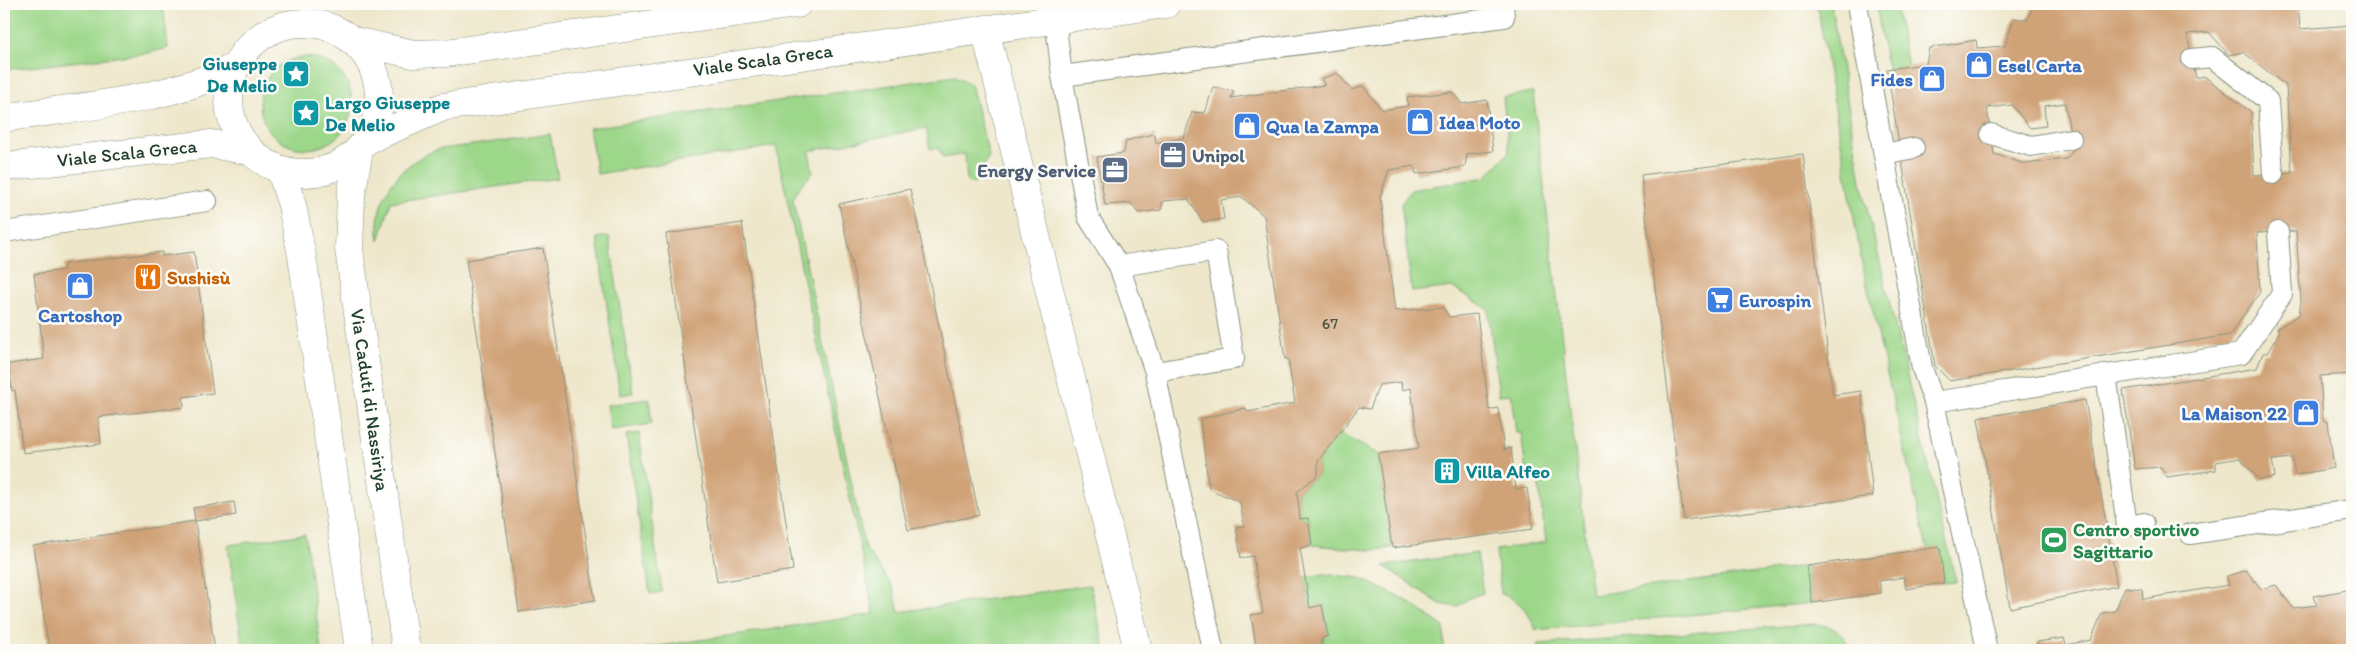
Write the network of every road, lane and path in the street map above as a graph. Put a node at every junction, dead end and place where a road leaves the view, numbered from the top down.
1 (797, 4) edge
2 (1166, 4) edge
3 (1503, 4) edge
4 (1857, 4) edge
5 (1055, 18) junction
6 (985, 28) junction
7 (354, 41) junction
8 (2192, 59) dead end
9 (235, 67) junction
10 (1062, 76) junction
11 (4, 118) edge
12 (1991, 134) dead end
13 (2071, 139) dead end
14 (363, 145) junction
15 (1914, 148) dead end
16 (250, 151) junction
17 (1884, 154) junction
18 (5, 170) edge
19 (281, 170) junction
20 (2273, 174) dead end
21 (207, 201) dead end
22 (4, 232) edge
23 (2278, 232) dead end
24 (1119, 266) junction
25 (1155, 372) junction
26 (2106, 374) junction
27 (1934, 402) junction
28 (2352, 510) edge
29 (2144, 523) dead end
30 (2190, 534) dead end
31 (360, 650) edge
32 (406, 650) edge
33 (1138, 650) edge
34 (1213, 650) edge
35 (1987, 650) edge

1 - 7 main road
2 - 5 main road, Viale Scala Greca
3 - 10 lane
4 - 17 lane
5 - 6 main road, Viale Scala Greca
5 - 10 lane
6 - 14 main road, Viale Scala Greca
6 - 33 main road
7 - 9 main road
7 - 14 main road
8 - 20 lane
9 - 11 main road
9 - 16 main road
10 - 24 lane
12 - 13 lane
14 - 19 main road
14 - 32 main road, Via Caduti di Nassiriya
15 - 17 lane
16 - 18 main road, Viale Scala Greca
16 - 19 main road
17 - 27 lane
19 - 31 main road
21 - 22 lane
23 - 26 lane
24 - 25 lane
24 - 25 lane
25 - 34 lane
26 - 27 lane
26 - 29 lane
27 - 35 lane
28 - 30 lane

